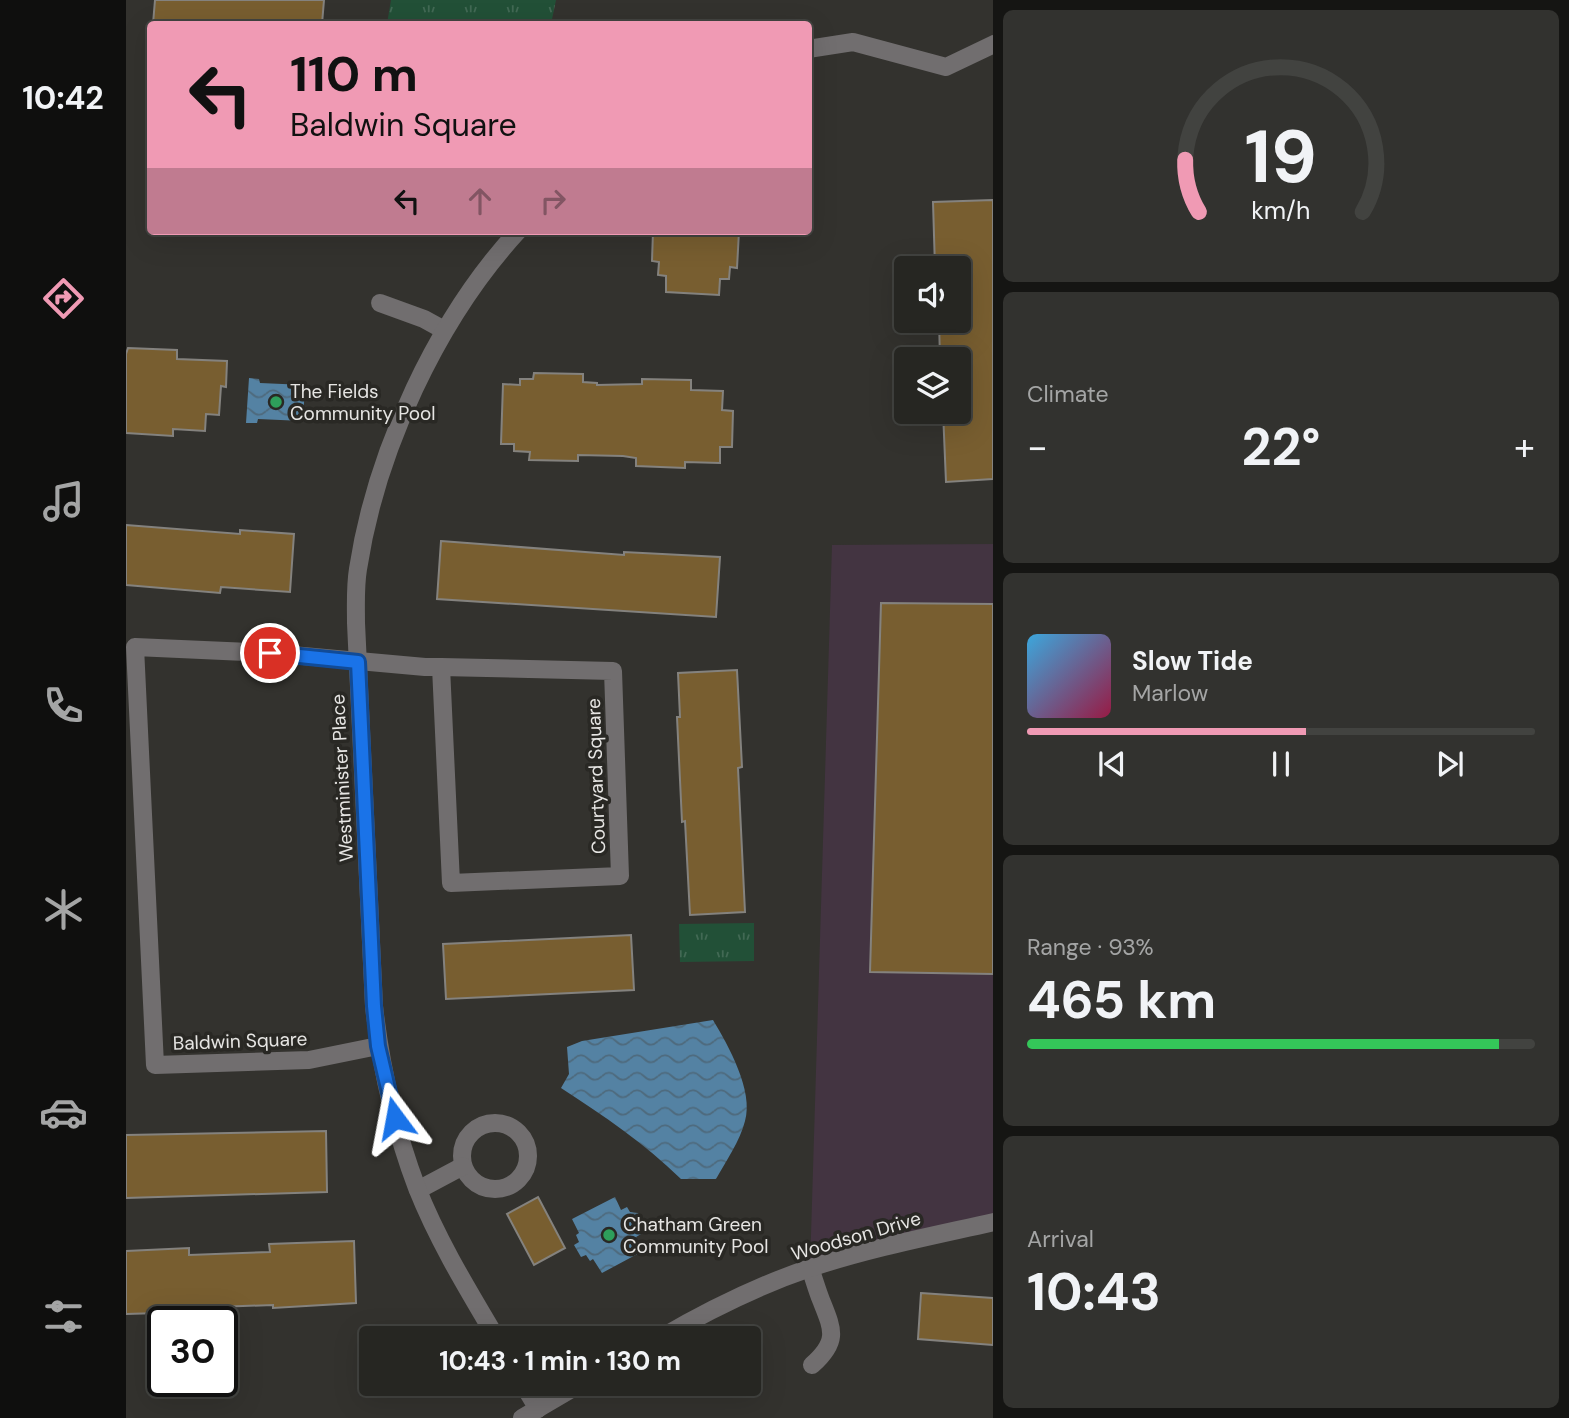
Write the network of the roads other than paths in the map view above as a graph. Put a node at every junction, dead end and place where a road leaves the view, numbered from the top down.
1 (993, 44) edge
2 (812, 48) edge
3 (515, 235) edge
4 (380, 303) dead end
5 (444, 330) junction
6 (358, 662) junction
7 (441, 667) junction
8 (378, 1046) junction
9 (463, 1166) dead end
10 (418, 1190) junction
11 (993, 1222) edge
12 (810, 1268) junction
13 (489, 1326) edge
14 (683, 1326) edge
15 (812, 1364) dead end
16 (559, 1396) edge
17 (530, 1413) edge

1 - 2 street
3 - 5 street, Westminister Place
4 - 5 street
5 - 6 street, Westminister Place
6 - 7 street, Courtyard Square
6 - 8 street, Westminister Place
6 - 8 street, Baldwin Square
7 - 7 street, Courtyard Square
8 - 10 street, Westminister Place
9 - 10 street
10 - 13 street, Westminister Place
11 - 12 street, Woodson Drive
12 - 14 street, Woodson Drive
12 - 15 street
16 - 17 street

